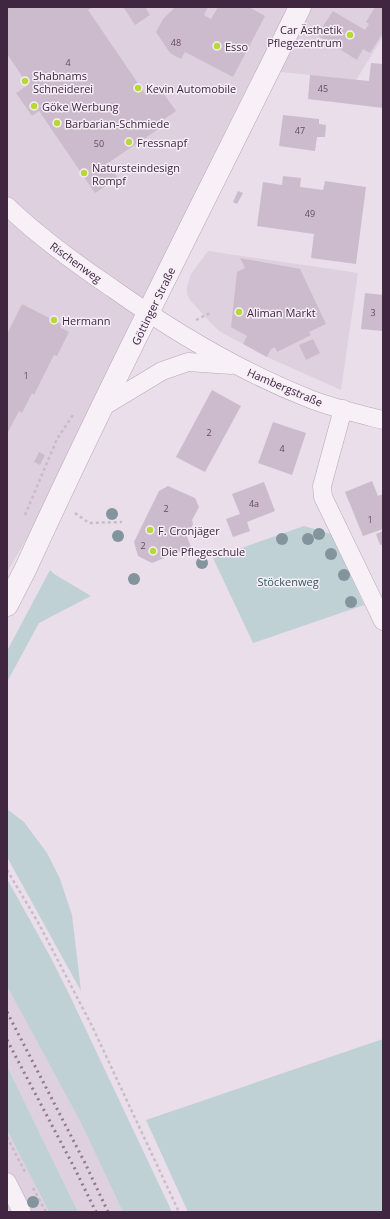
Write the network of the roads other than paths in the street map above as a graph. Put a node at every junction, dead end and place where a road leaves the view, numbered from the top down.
1 (300, 7) edge
2 (7, 206) edge
3 (148, 314) junction
4 (234, 365) junction
5 (104, 406) junction
6 (343, 409) junction
7 (383, 420) edge
8 (7, 605) edge
9 (383, 622) edge
10 (7, 1182) edge
11 (22, 1212) edge

1 - 3 street, Göttinger Straße
2 - 3 street, Rischenweg
3 - 4 street, Hambergstraße
3 - 5 street, Göttinger Straße
4 - 5 street, Hambergstraße
4 - 6 street, Hambergstraße
5 - 8 street, Göttinger Straße
6 - 7 street, Hambergstraße
6 - 9 street
10 - 11 street

